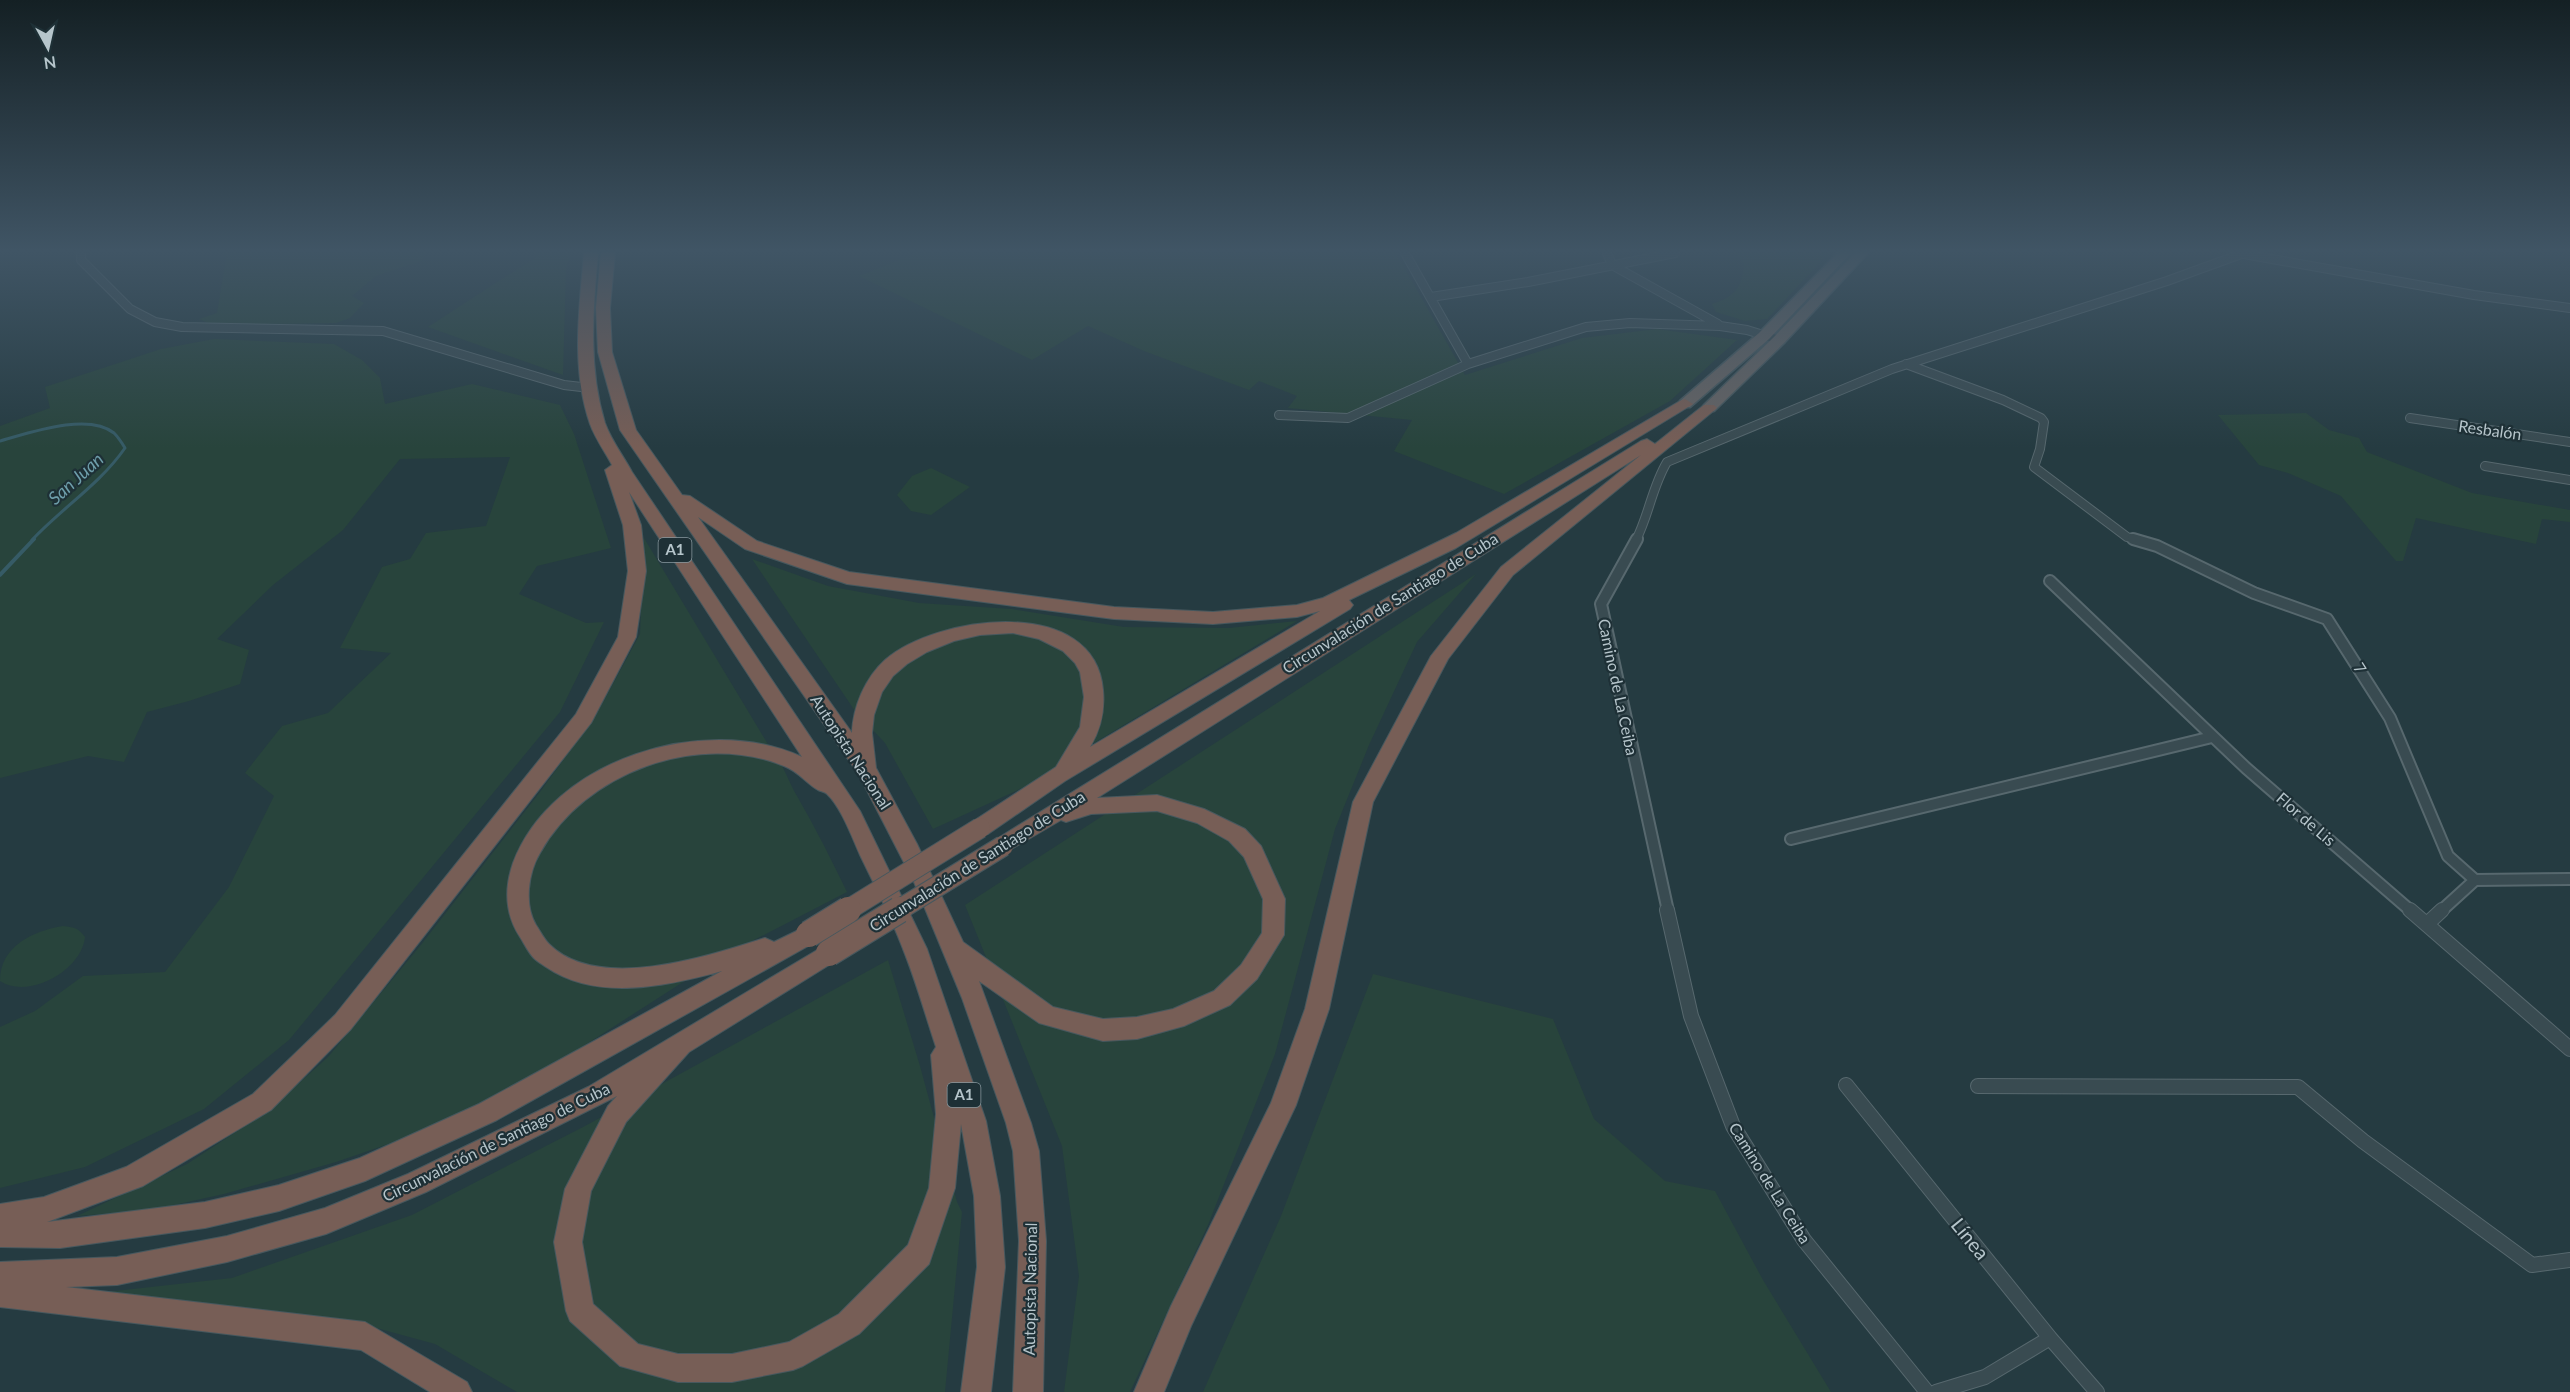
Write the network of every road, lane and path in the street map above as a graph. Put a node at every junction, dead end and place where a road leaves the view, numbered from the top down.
1 (147, 318) edge
2 (585, 318) edge
3 (603, 318) edge
4 (1443, 318) edge
5 (1706, 318) edge
6 (1782, 318) edge
7 (1800, 318) edge
8 (2051, 318) edge
9 (1720, 326) junction
10 (1764, 336) junction
11 (1779, 340) junction
12 (1468, 364) junction
13 (1906, 364) junction
14 (590, 388) junction
15 (1685, 404) joint
16 (1709, 408) junction
17 (1279, 415) dead end
18 (2410, 418) dead end
19 (598, 425) junction
20 (2570, 442) edge
21 (1651, 454) junction
22 (2485, 466) dead end
23 (1658, 477) junction
24 (2570, 480) edge
25 (669, 488) junction
26 (1461, 537) junction
27 (2050, 581) dead end
28 (2212, 737) junction
29 (867, 770) junction
30 (1058, 776) junction
31 (853, 817) junction
32 (1037, 824) junction
33 (1791, 839) dead end
34 (2570, 879) edge
35 (2475, 880) junction
36 (2427, 924) junction
37 (809, 934) junction
38 (953, 947) junction
39 (938, 1014) junction
40 (682, 1042) junction
41 (2570, 1049) edge
42 (1846, 1085) dead end
43 (1978, 1086) dead end
44 (0, 1217) edge
45 (0, 1234) edge
46 (2570, 1260) edge
47 (0, 1276) edge
48 (0, 1293) edge
49 (2050, 1338) junction
50 (457, 1392) edge
51 (976, 1392) edge
52 (1028, 1392) edge
53 (1149, 1392) edge
54 (1928, 1392) edge
55 (1936, 1392) edge
56 (2097, 1392) edge

1 - 14 street
2 - 14 highway, Autopista Nacional / A1
3 - 25 highway, Autopista Nacional / A1
4 - 12 street
5 - 9 street
6 - 10 highway, Circunvalación de Santiago de Cuba
7 - 11 highway, Circunvalación de Santiago de Cuba
8 - 13 street, Camino de La Ceiba
9 - 10 street
9 - 12 street
10 - 11 street
10 - 15 highway, Circunvalación de Santiago de Cuba
11 - 16 highway, Circunvalación de Santiago de Cuba
12 - 17 street
13 - 23 street, Camino de La Ceiba
13 - 35 street, 7
14 - 19 highway, Autopista Nacional / A1
15 - 26 highway, Circunvalación de Santiago de Cuba
16 - 21 highway
16 - 32 highway, Circunvalación de Santiago de Cuba
18 - 20 street, Resbalón
19 - 31 highway, Autopista Nacional / A1
19 - 44 highway
21 - 23 street
21 - 53 highway
22 - 24 street
23 - 54 street, Camino de La Ceiba
25 - 26 highway
25 - 29 highway, Autopista Nacional / A1
26 - 30 highway, Circunvalación de Santiago de Cuba
27 - 28 street, Flor de Lis
28 - 33 street
28 - 36 street, Flor de Lis
29 - 30 highway
29 - 38 highway, Autopista Nacional / A1
30 - 37 highway, Circunvalación de Santiago de Cuba, bridge
31 - 37 highway
31 - 39 highway, Autopista Nacional / A1
32 - 38 highway
32 - 40 highway, Circunvalación de Santiago de Cuba, bridge
34 - 35 street
35 - 36 street
36 - 41 street, Flor de Lis
37 - 45 highway, Circunvalación de Santiago de Cuba
38 - 52 highway, Autopista Nacional / A1
39 - 40 highway
39 - 51 highway, Autopista Nacional / A1
40 - 47 highway, Circunvalación de Santiago de Cuba
42 - 49 street, Línea
43 - 46 street
48 - 50 highway
49 - 55 street
49 - 56 street, Línea

